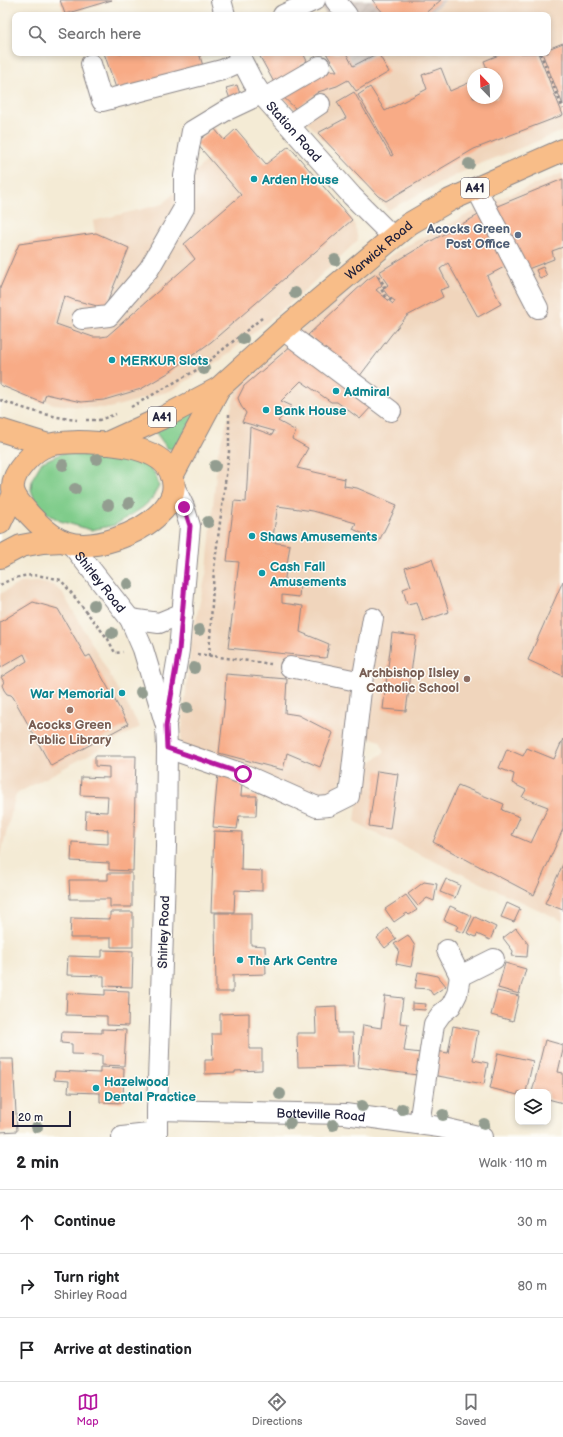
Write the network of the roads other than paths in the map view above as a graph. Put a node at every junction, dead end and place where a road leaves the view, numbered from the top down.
1 (221, 0) edge
2 (315, 0) edge
3 (335, 0) edge
4 (224, 12) edge
5 (289, 12) edge
6 (345, 12) edge
7 (240, 57) edge
8 (91, 64) dead end
9 (320, 66) dead end
10 (263, 96) junction
11 (320, 104) dead end
12 (289, 124) junction
13 (563, 150) edge
14 (476, 188) junction
15 (393, 237) junction
16 (538, 308) dead end
17 (82, 319) dead end
18 (283, 330) junction
19 (219, 388) junction
20 (391, 411) dead end
21 (0, 430) edge
22 (104, 444) junction
23 (48, 445) junction
24 (174, 482) junction
25 (9, 486) edge
26 (0, 522) edge
27 (67, 543) junction
28 (0, 557) edge
29 (183, 613) junction
30 (373, 618) dead end
31 (130, 619) junction
32 (290, 667) road end
33 (362, 682) junction
34 (166, 726) junction
35 (167, 748) junction
36 (447, 950) dead end
37 (494, 959) dead end
38 (460, 976) junction
39 (157, 1110) junction
40 (419, 1124) junction
41 (157, 1135) edge
42 (122, 1137) edge
43 (482, 1137) edge

1 - 4 street
2 - 5 street
3 - 6 street
7 - 8 street
7 - 10 street, Station Road
9 - 10 street
10 - 12 street, Station Road
10 - 17 street
11 - 12 street
12 - 15 street, Station Road
13 - 14 main road, Warwick Road / A41
14 - 15 main road, Warwick Road / A41
14 - 16 street
15 - 18 main road, Warwick Road / A41
18 - 19 main road, Warwick Road / A41
18 - 20 street
19 - 22 main road, Warwick Road / A41
19 - 24 main road, Warwick Road / A41
21 - 23 main road, Warwick Road / A41
22 - 23 main road, Warwick Road / A41
22 - 24 main road, Warwick Road / A41
23 - 25 main road, Warwick Road / A41
24 - 27 main road, Warwick Road / A41
24 - 29 street, Shirley Road
25 - 26 main road, Warwick Road
25 - 27 main road
27 - 28 main road, Warwick Road
27 - 31 street, Shirley Road
29 - 31 street, Shirley Road
29 - 34 street, Shirley Road
30 - 33 street
31 - 34 street, Shirley Road
32 - 33 street
33 - 35 street
34 - 35 street, Shirley Road
35 - 39 street, Shirley Road
36 - 38 street
37 - 38 street
38 - 40 street
39 - 40 street, Botteville Road
39 - 41 street, Shirley Road
40 - 43 street, Botteville Road
41 - 42 street

